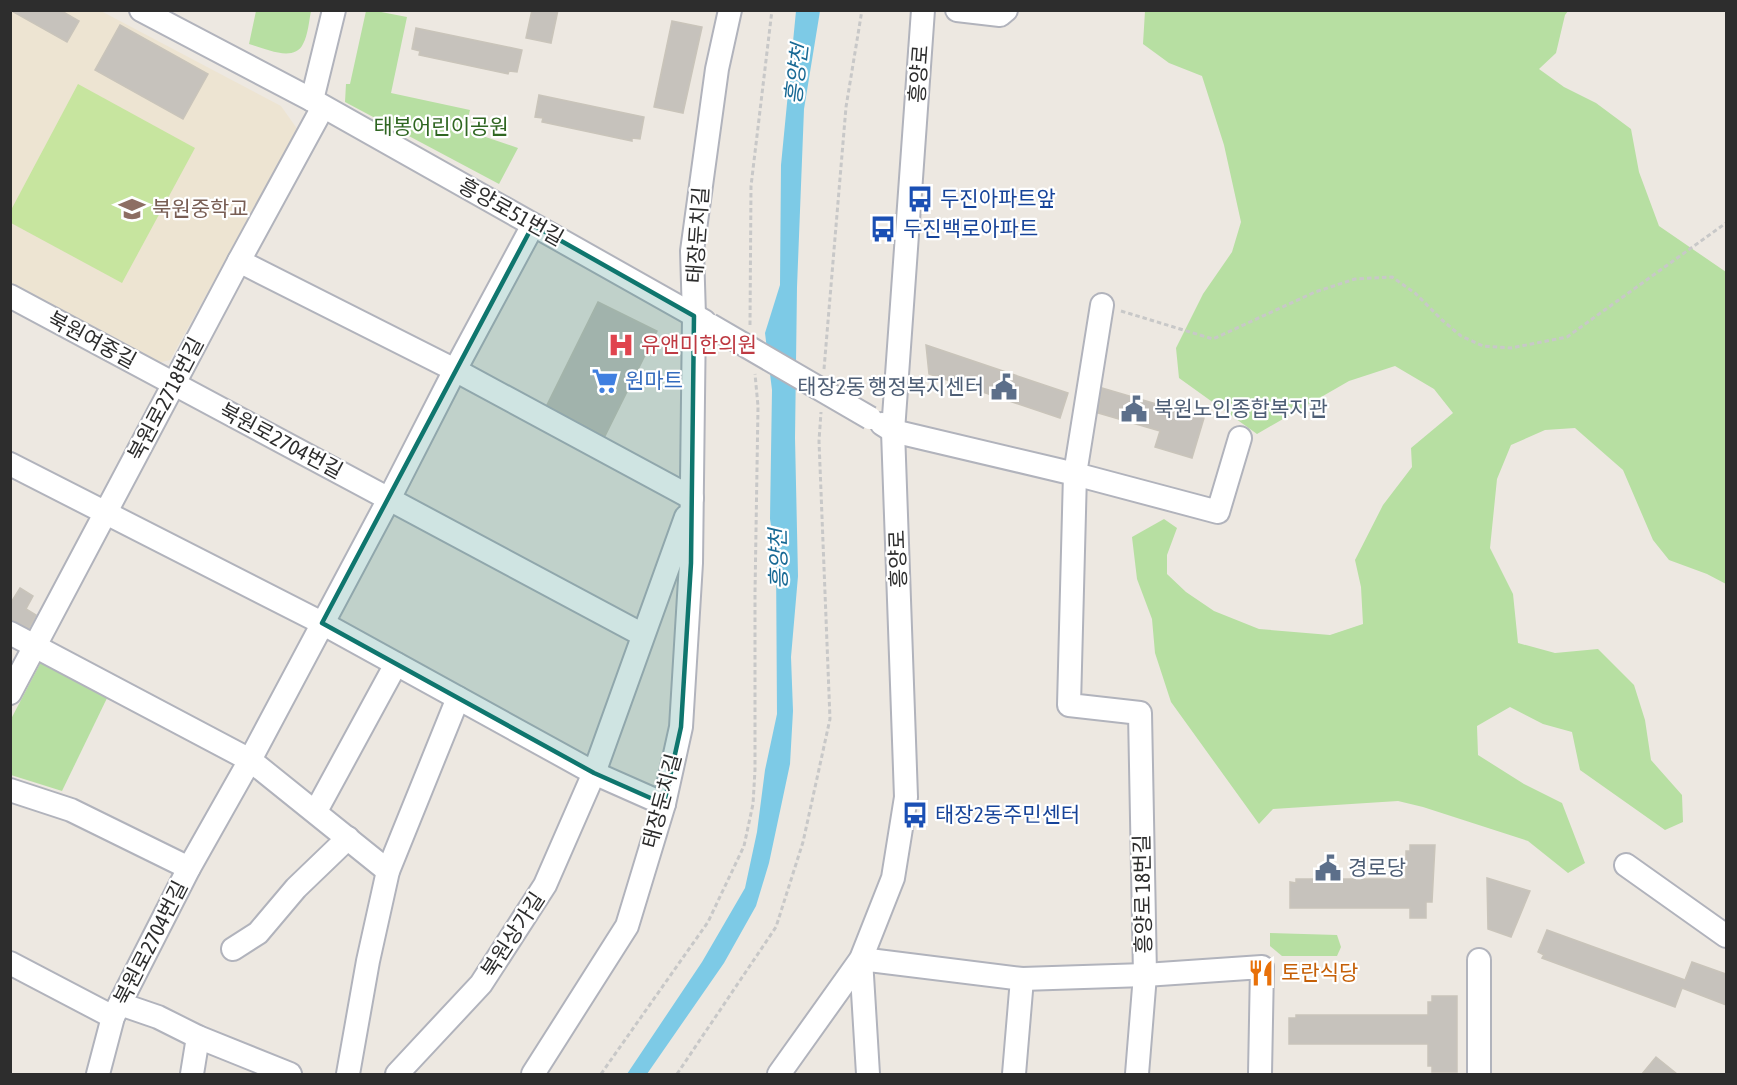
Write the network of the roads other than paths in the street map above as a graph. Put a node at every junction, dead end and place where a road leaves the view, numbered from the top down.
1 (141, 10) edge
2 (334, 10) edge
3 (730, 10) edge
4 (923, 10) edge
5 (957, 10) edge
6 (1006, 10) edge
7 (317, 103) junction
8 (534, 225) junction
9 (239, 261) junction
10 (10, 296) edge
11 (1102, 305) road end
12 (702, 320) junction
13 (455, 370) junction
14 (174, 383) junction
15 (893, 431) junction
16 (1240, 438) dead end
17 (10, 464) edge
18 (1075, 474) junction
19 (692, 498) junction
20 (389, 499) junction
21 (105, 513) junction
22 (322, 623) junction
23 (10, 633) edge
24 (643, 634) junction
25 (36, 647) junction
26 (396, 664) junction
27 (10, 693) edge
28 (458, 698) junction
29 (250, 760) junction
30 (594, 773) junction
31 (10, 790) edge
32 (664, 804) junction
33 (316, 812) junction
34 (348, 838) junction
35 (1626, 865) dead end
36 (189, 868) junction
37 (388, 871) junction
38 (1726, 936) edge
39 (234, 949) dead end
40 (861, 959) junction
41 (1479, 960) dead end
42 (10, 963) edge
43 (1144, 975) junction
44 (1022, 979) junction
45 (116, 1011) junction
46 (198, 1037) junction
47 (98, 1074) edge
48 (192, 1074) edge
49 (290, 1074) edge
50 (348, 1074) edge
51 (397, 1074) edge
52 (533, 1074) edge
53 (779, 1074) edge
54 (868, 1074) edge
55 (1014, 1074) edge
56 (1137, 1074) edge
57 (1260, 1074) edge
58 (1479, 1074) edge

1 - 7 street, 흥양로51번길
2 - 7 street
3 - 12 street, 태장둔치길
4 - 15 street, 흥양로
5 - 6 street
7 - 8 street, 흥양로51번길
7 - 9 street, 북원로2718번길
8 - 12 street, 흥양로51번길
8 - 13 street, 북원로2704번길
9 - 13 street
9 - 14 street, 북원로2718번길
10 - 14 street, 북원여중길
11 - 18 street
12 - 15 street, 흥양로51번길, bridge
12 - 19 street, 태장둔치길
13 - 19 street
13 - 20 street, 북원로2704번길
14 - 20 street, 북원로2704번길
14 - 21 street, 북원로2718번길
15 - 18 street
15 - 40 street, 흥양로
16 - 18 street
17 - 21 street
18 - 43 street, 흥양로 18번길
19 - 24 street, 북원상가길
19 - 32 street, 태장둔치길
20 - 22 street, 북원로2704번길
20 - 24 street
21 - 22 street
21 - 25 street, 북원로2718번길
22 - 26 street
22 - 29 street, 북원로2704번길
23 - 25 street
24 - 30 street, 북원상가길
25 - 27 street, 북원로2718번길
25 - 29 street
26 - 28 street
26 - 33 street
28 - 30 street
28 - 37 street
29 - 33 street
29 - 36 street, 북원로2704번길
30 - 32 street
30 - 51 street, 북원상가길
31 - 36 street, 북원로2704번길
32 - 52 street, 태장둔치길
33 - 34 street
34 - 37 street
34 - 39 street
35 - 38 street
36 - 45 street, 북원로2704번길
37 - 50 street
40 - 44 street
40 - 53 street, 흥양로
40 - 54 street
41 - 58 street
42 - 45 street, 북원로2704번길
43 - 44 street
43 - 56 street, 흥양로 18번길
43 - 57 street
44 - 55 street
45 - 46 street
45 - 47 street, 북원로2704번길
46 - 48 street
46 - 49 street

